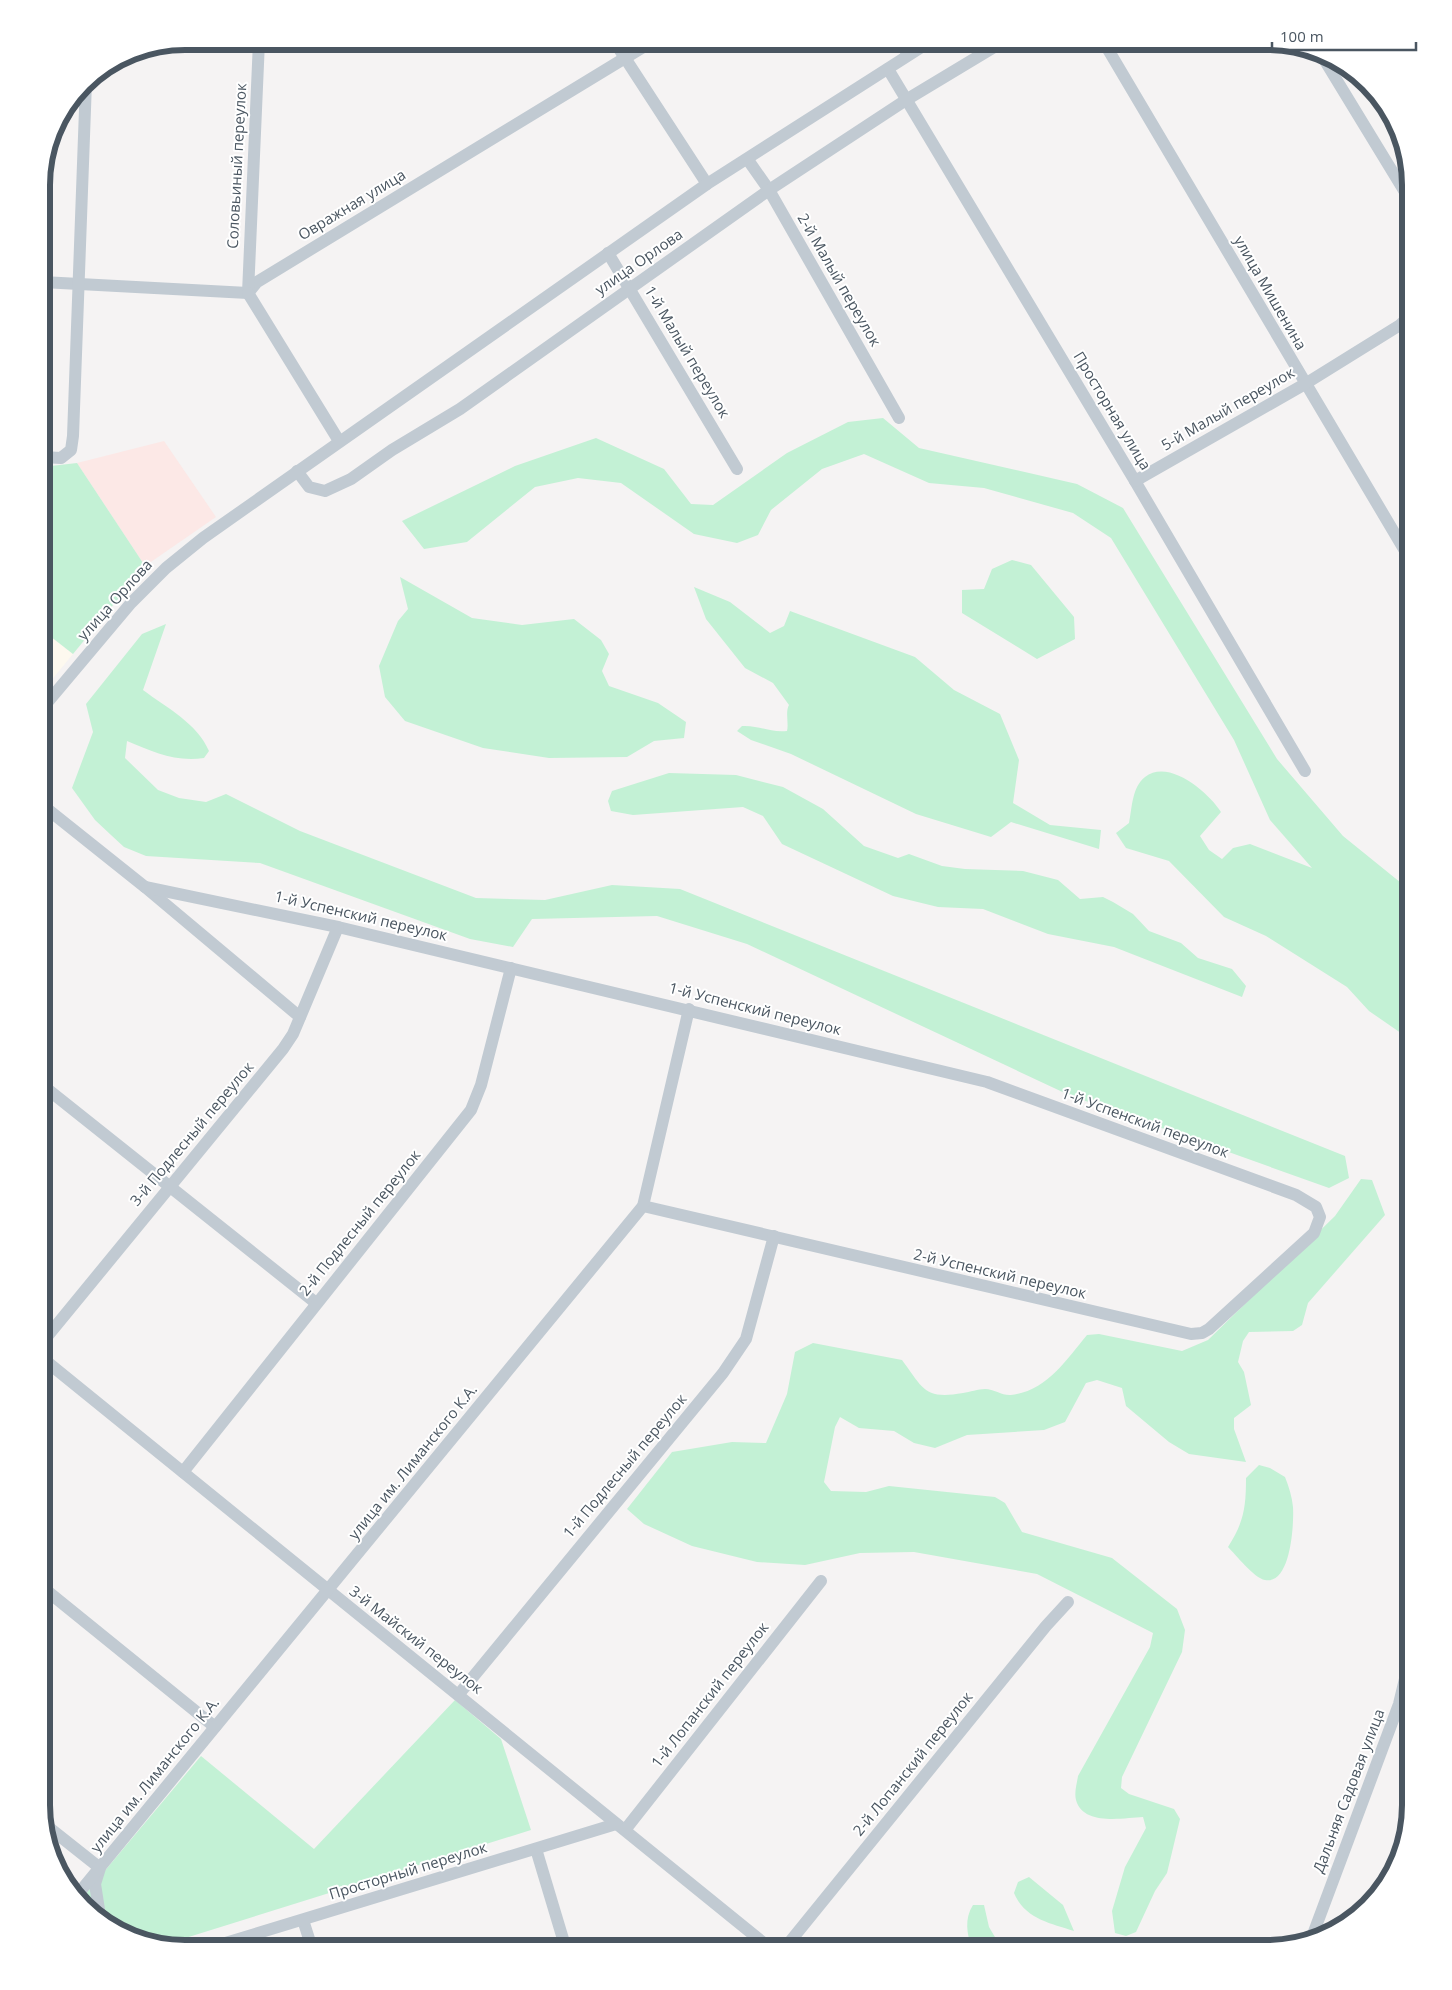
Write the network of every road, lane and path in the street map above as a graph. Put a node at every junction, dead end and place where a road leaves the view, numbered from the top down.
1 (259, 50) edge
2 (620, 50) edge
3 (639, 50) edge
4 (905, 50) edge
5 (918, 50) edge
6 (990, 50) edge
7 (1109, 50) edge
8 (908, 56) junction
9 (625, 59) junction
10 (1327, 64) edge
11 (888, 69) junction
12 (85, 95) edge
13 (906, 100) junction
14 (748, 160) junction
15 (707, 184) junction
16 (1402, 187) edge
17 (769, 190) junction
18 (608, 253) junction
19 (50, 282) edge
20 (78, 284) junction
21 (630, 287) junction
22 (248, 293) junction
23 (1402, 323) edge
24 (1305, 384) junction
25 (899, 418) dead end
26 (339, 441) junction
27 (50, 457) edge
28 (737, 469) dead end
29 (297, 471) junction
30 (1135, 481) junction
31 (1402, 546) edge
32 (50, 700) edge
33 (1305, 772) dead end
34 (50, 810) edge
35 (145, 886) junction
36 (338, 927) junction
37 (511, 968) junction
38 (688, 1009) junction
39 (300, 1017) junction
40 (50, 1091) edge
41 (168, 1187) junction
42 (643, 1206) junction
43 (1314, 1232) joint
44 (774, 1236) junction
45 (316, 1303) junction
46 (50, 1333) edge
47 (50, 1364) edge
48 (183, 1472) junction
49 (821, 1581) dead end
50 (329, 1591) junction
51 (50, 1593) edge
52 (1068, 1602) dead end
53 (1402, 1692) edge
54 (459, 1694) junction
55 (215, 1727) junction
56 (621, 1827) junction
57 (53, 1831) edge
58 (536, 1849) junction
59 (100, 1868) junction
60 (81, 1890) edge
61 (99, 1908) edge
62 (303, 1920) junction
63 (1314, 1931) edge
64 (236, 1940) edge
65 (309, 1940) edge
66 (564, 1940) edge
67 (760, 1940) edge
68 (791, 1940) edge

1 - 22 street, Соловьиный переулок
2 - 9 street
3 - 9 street, Овражная улица
4 - 8 street
5 - 8 street, улица Орлова
6 - 13 street, улица Орлова
7 - 24 street, улица Мишенина
8 - 11 street, улица Орлова
9 - 15 street
9 - 22 street, Овражная улица
10 - 16 street
11 - 13 street, Просторная улица
11 - 14 street, улица Орлова
12 - 20 street
13 - 17 street, улица Орлова
13 - 30 street, Просторная улица
14 - 15 street, улица Орлова
14 - 17 street, 2-й Малый переулок
15 - 18 street, улица Орлова
17 - 21 street, улица Орлова
17 - 25 street, 2-й Малый переулок
18 - 21 street, 1-й Малый переулок
18 - 26 street, улица Орлова
19 - 20 street
20 - 22 street
20 - 27 street
21 - 28 street, 1-й Малый переулок
21 - 29 street, улица Орлова
22 - 26 street
23 - 24 street, 5-й Малый переулок
24 - 30 street, 5-й Малый переулок
24 - 31 street, улица Мишенина
26 - 29 street, улица Орлова
29 - 32 street, улица Орлова
30 - 33 street, Просторная улица
34 - 35 street, 1-й Успенский переулок
35 - 36 street, 1-й Успенский переулок
35 - 39 street, 1-й Успенский переулок
36 - 37 street, 1-й Успенский переулок
36 - 39 street, 3-й Подлесный переулок
37 - 38 street, 1-й Успенский переулок
37 - 45 street, 2-й Подлесный переулок
38 - 42 street, улица им. Лиманского К.А.
38 - 43 street, 1-й Успенский переулок
39 - 41 street, 3-й Подлесный переулок
40 - 41 street
41 - 45 street
41 - 46 street, 3-й Подлесный переулок
42 - 44 street, 2-й Успенский переулок
42 - 50 street, улица им. Лиманского К.А.
43 - 44 street, 2-й Успенский переулок
44 - 54 street, 1-й Подлесный переулок
45 - 48 street, 2-й Подлесный переулок
47 - 48 street, 3-й Майский переулок
48 - 50 street, 3-й Майский переулок
49 - 56 street, 1-й Лопанский переулок
50 - 54 street, 3-й Майский переулок
50 - 55 street, улица им. Лиманского К.А.
51 - 55 street
52 - 68 street, 2-й Лопанский переулок
53 - 63 street, Дальняя Садовая улица
54 - 56 street, 3-й Майский переулок
55 - 59 street, улица им. Лиманского К.А.
56 - 58 street, Просторный переулок
56 - 67 street, 3-й Майский переулок
57 - 59 street
58 - 62 street, Просторный переулок
58 - 66 street
59 - 60 street, улица им. Лиманского К.А.
59 - 61 street
62 - 64 street, Просторный переулок
62 - 65 street

